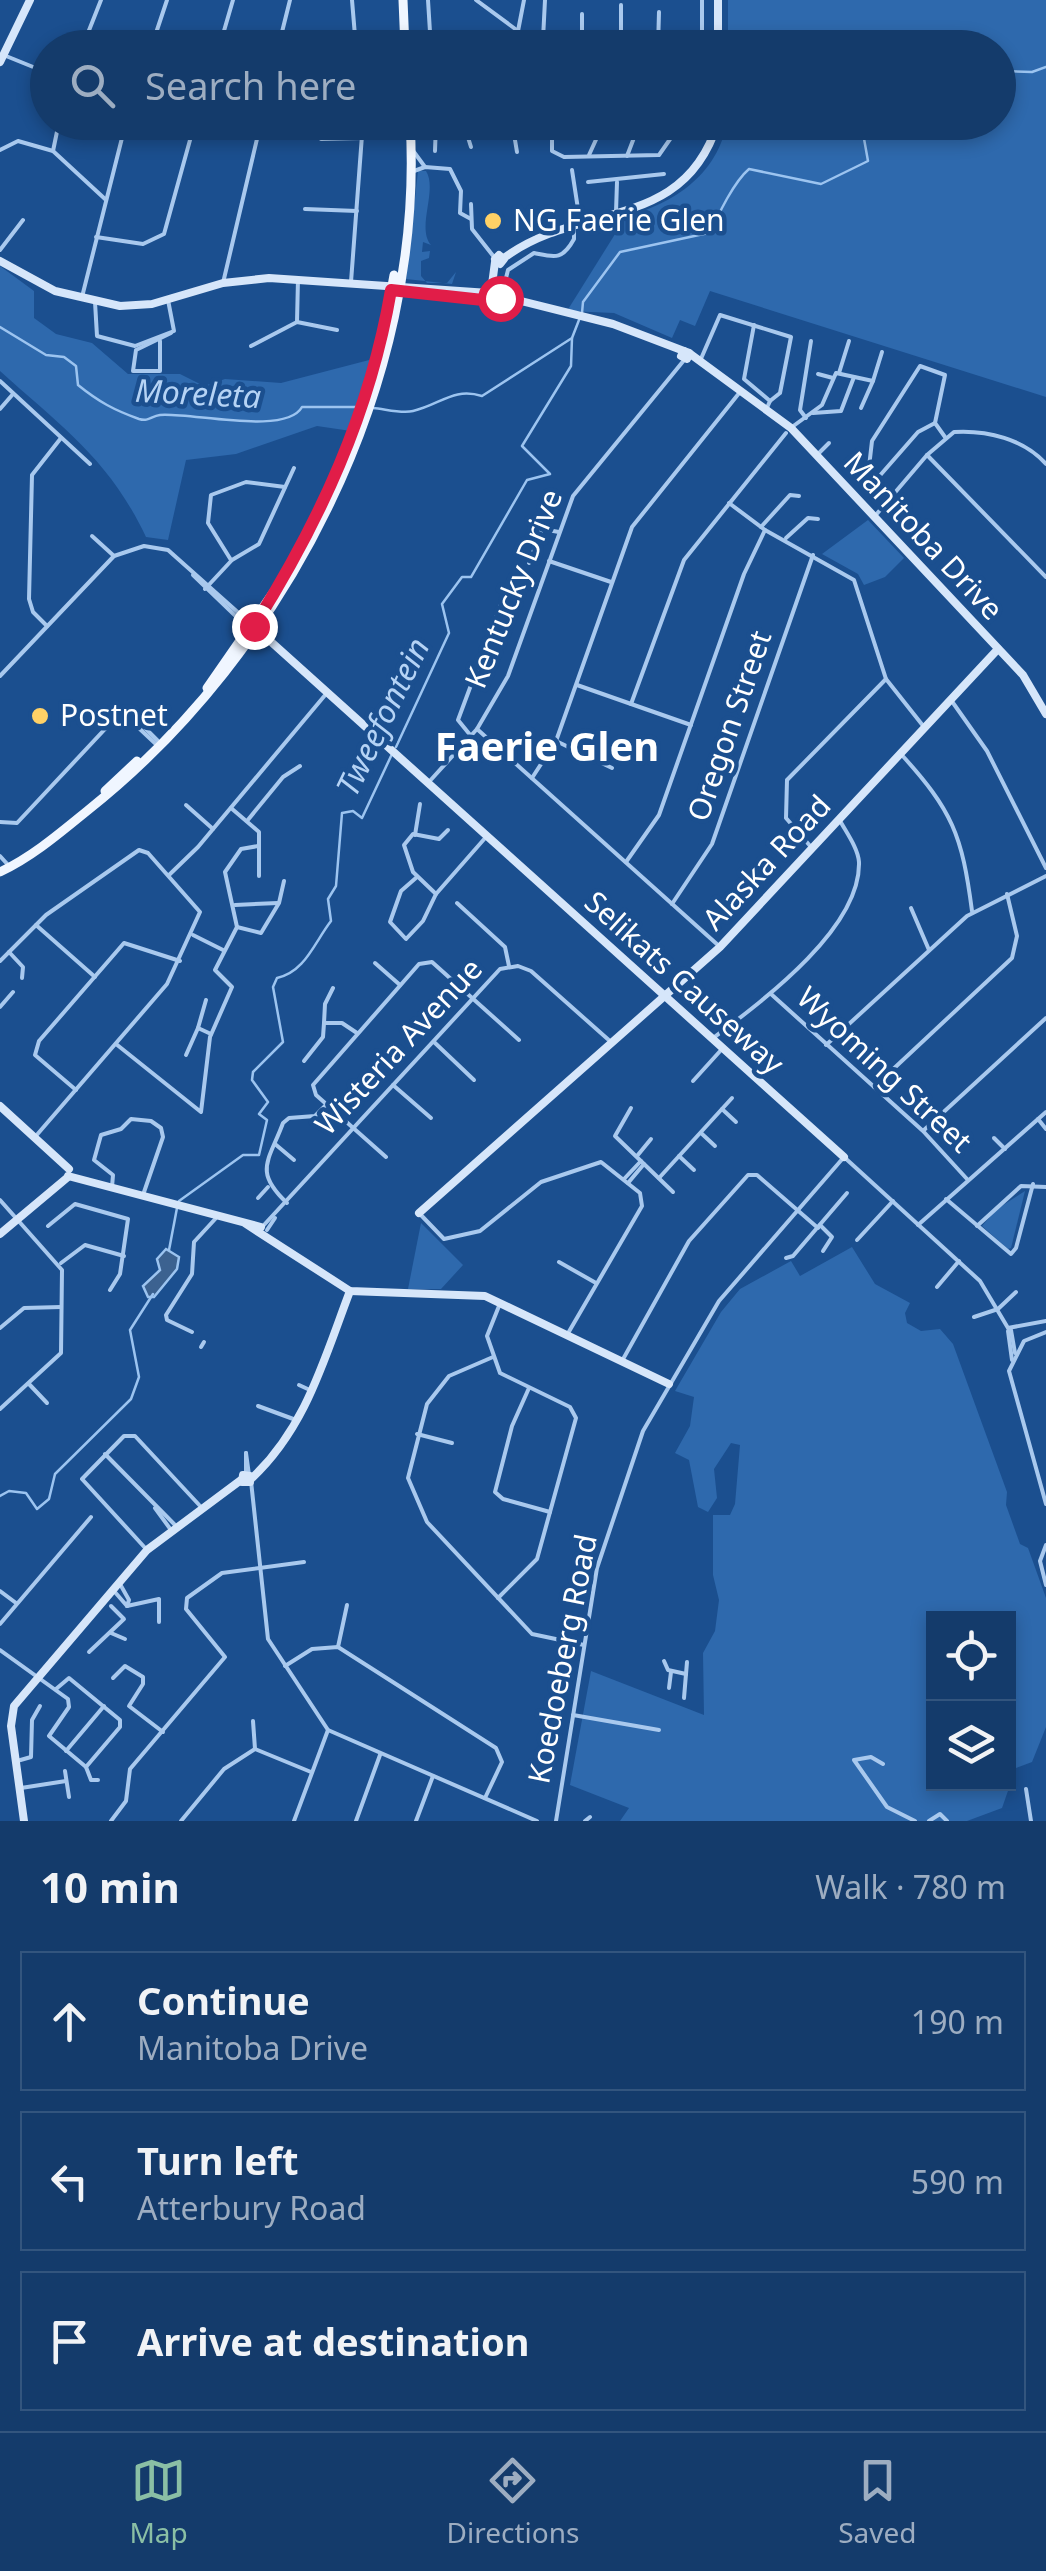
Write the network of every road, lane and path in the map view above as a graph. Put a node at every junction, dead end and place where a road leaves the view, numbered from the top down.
1 (28, 0) edge
2 (101, 0) edge
3 (167, 0) edge
4 (233, 0) edge
5 (290, 0) edge
6 (352, 0) edge
7 (403, 0) edge
8 (428, 0) edge
9 (476, 0) edge
10 (524, 0) edge
11 (545, 0) edge
12 (702, 0) edge
13 (718, 0) edge
14 (620, 5) dead end
15 (658, 12) dead end
16 (582, 14) dead end
17 (89, 30) edge
18 (157, 30) edge
19 (225, 30) edge
20 (282, 30) edge
21 (354, 30) edge
22 (404, 30) edge
23 (430, 30) edge
24 (517, 30) edge
25 (518, 30) edge
26 (544, 30) edge
27 (582, 30) edge
28 (621, 30) edge
29 (658, 30) edge
30 (702, 30) edge
31 (718, 30) edge
32 (2, 57) edge
33 (30, 67) edge
34 (55, 140) edge
35 (121, 140) edge
36 (189, 140) edge
37 (256, 140) edge
38 (364, 140) edge
39 (407, 140) edge
40 (411, 140) edge
41 (435, 140) edge
42 (468, 140) edge
43 (515, 140) edge
44 (552, 140) edge
45 (596, 140) edge
46 (633, 140) edge
47 (671, 140) edge
48 (707, 140) edge
49 (411, 143) junction
50 (470, 147) dead end
51 (0, 150) edge
52 (53, 151) junction
53 (435, 151) dead end
54 (517, 152) dead end
55 (588, 156) junction
56 (627, 156) junction
57 (425, 167) junction
58 (572, 170) dead end
59 (664, 174) dead end
60 (410, 180) junction
61 (618, 181) junction
62 (588, 182) dead end
63 (105, 199) junction
64 (471, 204) dead end
65 (305, 209) dead end
66 (358, 210) junction
67 (616, 212) junction
68 (471, 218) junction
69 (23, 220) dead end
70 (576, 223) junction
71 (96, 237) junction
72 (0, 250) edge
73 (497, 257) junction
74 (0, 261) edge
75 (298, 279) junction
76 (505, 282) dead end
77 (224, 283) junction
78 (351, 284) junction
79 (395, 288) junction
80 (493, 296) junction
81 (81, 300) junction
82 (168, 300) junction
83 (95, 302) junction
84 (297, 322) junction
85 (754, 325) junction
86 (337, 330) dead end
87 (173, 331) junction
88 (160, 341) junction
89 (811, 341) dead end
90 (850, 342) dead end
91 (251, 346) dead end
92 (882, 352) dead end
93 (684, 357) junction
94 (700, 361) junction
95 (838, 373) junction
96 (818, 374) dead end
97 (854, 377) junction
98 (832, 378) junction
99 (0, 381) edge
100 (872, 381) junction
101 (740, 392) junction
102 (14, 394) junction
103 (770, 401) junction
104 (861, 408) dead end
105 (0, 409) edge
106 (765, 411) junction
107 (812, 412) junction
108 (806, 418) junction
109 (935, 423) junction
110 (790, 432) junction
111 (945, 437) junction
112 (61, 438) junction
113 (830, 443) dead end
114 (926, 455) junction
115 (816, 456) junction
116 (90, 464) dead end
117 (1046, 464) edge
118 (294, 468) dead end
119 (876, 480) junction
120 (284, 487) junction
121 (799, 496) dead end
122 (892, 497) junction
123 (729, 503) junction
124 (875, 516) junction
125 (818, 519) dead end
126 (763, 528) junction
127 (559, 532) junction
128 (92, 536) dead end
129 (783, 539) junction
130 (814, 555) junction
131 (114, 556) junction
132 (232, 560) junction
133 (550, 560) junction
134 (529, 563) dead end
135 (1046, 576) edge
136 (611, 582) junction
137 (509, 583) dead end
138 (207, 587) junction
139 (47, 627) junction
140 (255, 631) junction
141 (998, 649) junction
142 (0, 676) edge
143 (886, 679) junction
144 (576, 684) junction
145 (327, 693) junction
146 (951, 700) junction
147 (632, 704) junction
148 (1046, 714) edge
149 (691, 725) junction
150 (924, 727) junction
151 (477, 729) junction
152 (471, 736) junction
153 (556, 741) junction
154 (158, 744) junction
155 (900, 753) junction
156 (300, 766) dead end
157 (612, 768) dead end
158 (532, 778) junction
159 (428, 783) junction
160 (420, 804) dead end
161 (186, 805) dead end
162 (230, 808) junction
163 (839, 819) junction
164 (247, 821) junction
165 (0, 822) edge
166 (214, 828) junction
167 (448, 830) dead end
168 (415, 834) junction
169 (488, 836) junction
170 (258, 846) junction
171 (811, 848) junction
172 (626, 862) junction
173 (3, 865) edge
174 (1046, 868) edge
175 (169, 875) junction
176 (260, 876) dead end
177 (1046, 876) edge
178 (417, 877) junction
179 (284, 881) dead end
180 (436, 894) junction
181 (1007, 894) junction
182 (279, 904) junction
183 (457, 904) dead end
184 (672, 904) junction
185 (236, 905) junction
186 (911, 908) dead end
187 (972, 912) junction
188 (36, 924) junction
189 (237, 927) junction
190 (193, 935) junction
191 (720, 947) junction
192 (223, 950) junction
193 (929, 950) junction
194 (8, 952) junction
195 (0, 960) edge
196 (180, 961) junction
197 (376, 963) dead end
198 (509, 966) junction
199 (94, 976) junction
200 (22, 978) dead end
201 (400, 985) junction
202 (333, 988) dead end
203 (13, 992) dead end
204 (770, 994) junction
205 (664, 996) junction
206 (471, 997) junction
207 (206, 1000) dead end
208 (0, 1008) edge
209 (1046, 1018) edge
210 (324, 1023) junction
211 (198, 1028) junction
212 (357, 1033) junction
213 (211, 1034) junction
214 (712, 1039) junction
215 (519, 1040) dead end
216 (432, 1041) junction
217 (611, 1042) junction
218 (116, 1044) junction
219 (826, 1044) junction
220 (722, 1049) junction
221 (186, 1055) dead end
222 (304, 1061) dead end
223 (474, 1080) dead end
224 (693, 1082) dead end
225 (393, 1085) junction
226 (874, 1087) junction
227 (76, 1090) junction
228 (732, 1098) dead end
229 (327, 1104) junction
230 (0, 1106) edge
231 (631, 1108) dead end
232 (722, 1109) junction
233 (1046, 1112) edge
234 (432, 1118) dead end
235 (1038, 1119) junction
236 (736, 1122) dead end
237 (354, 1128) junction
238 (1046, 1129) edge
239 (923, 1131) junction
240 (700, 1133) junction
241 (994, 1138) dead end
242 (34, 1139) junction
243 (652, 1139) dead end
244 (275, 1144) junction
245 (715, 1146) dead end
246 (1005, 1149) junction
247 (679, 1156) junction
248 (386, 1157) dead end
249 (844, 1158) junction
250 (294, 1160) dead end
251 (641, 1160) junction
252 (694, 1170) dead end
253 (67, 1173) junction
254 (660, 1178) junction
255 (967, 1179) junction
256 (626, 1181) junction
257 (1033, 1184) junction
258 (269, 1186) junction
259 (1046, 1186) edge
260 (112, 1187) junction
261 (672, 1192) dead end
262 (847, 1192) dead end
263 (144, 1195) junction
264 (258, 1198) dead end
265 (946, 1199) junction
266 (0, 1200) edge
267 (893, 1201) junction
268 (287, 1203) junction
269 (798, 1210) junction
270 (419, 1213) joint
271 (217, 1217) junction
272 (18, 1218) junction
273 (918, 1225) junction
274 (48, 1226) dead end
275 (976, 1226) junction
276 (819, 1227) junction
277 (265, 1232) junction
278 (0, 1234) edge
279 (857, 1240) dead end
280 (823, 1251) dead end
281 (124, 1256) junction
282 (786, 1258) dead end
283 (959, 1261) junction
284 (559, 1262) dead end
285 (60, 1264) junction
286 (596, 1283) junction
287 (937, 1287) dead end
288 (110, 1290) dead end
289 (350, 1290) junction
290 (1016, 1292) dead end
291 (500, 1303) junction
292 (61, 1307) junction
293 (998, 1309) junction
294 (974, 1317) dead end
295 (1046, 1321) edge
296 (0, 1328) edge
297 (1011, 1329) junction
298 (192, 1332) dead end
299 (1046, 1332) edge
300 (567, 1335) junction
301 (1015, 1352) junction
302 (493, 1357) junction
303 (1012, 1360) junction
304 (622, 1361) junction
305 (28, 1384) junction
306 (669, 1384) junction
307 (299, 1385) dead end
308 (529, 1388) junction
309 (312, 1390) junction
310 (48, 1402) dead end
311 (258, 1406) dead end
312 (0, 1409) edge
313 (299, 1421) junction
314 (417, 1434) junction
315 (452, 1444) dead end
316 (105, 1454) junction
317 (247, 1479) junction
318 (1046, 1504) edge
319 (202, 1508) junction
320 (550, 1512) junction
321 (91, 1517) dead end
322 (174, 1528) junction
323 (1046, 1545) edge
324 (147, 1550) junction
325 (304, 1562) dead end
326 (260, 1568) junction
327 (1046, 1585) edge
328 (0, 1591) edge
329 (110, 1596) junction
330 (498, 1598) junction
331 (17, 1604) junction
332 (346, 1605) dead end
333 (127, 1606) junction
334 (159, 1622) dead end
335 (0, 1624) edge
336 (112, 1633) junction
337 (125, 1639) dead end
338 (585, 1645) junction
339 (338, 1646) junction
340 (0, 1650) edge
341 (89, 1652) dead end
342 (664, 1661) dead end
343 (686, 1662) dead end
344 (284, 1666) junction
345 (671, 1672) junction
346 (686, 1674) junction
347 (35, 1678) junction
348 (113, 1678) dead end
349 (669, 1688) dead end
350 (56, 1690) junction
351 (684, 1698) dead end
352 (40, 1706) dead end
353 (104, 1706) junction
354 (573, 1715) junction
355 (253, 1721) dead end
356 (328, 1730) junction
357 (659, 1730) dead end
358 (42, 1732) dead end
359 (163, 1732) junction
360 (34, 1733) junction
361 (255, 1749) junction
362 (66, 1751) junction
363 (381, 1754) junction
364 (16, 1761) junction
365 (883, 1764) dead end
366 (86, 1767) junction
367 (64, 1771) dead end
368 (311, 1772) junction
369 (433, 1776) junction
370 (98, 1780) dead end
371 (66, 1781) junction
372 (20, 1788) junction
373 (1026, 1789) dead end
374 (68, 1797) dead end
375 (485, 1798) junction
376 (24, 1821) edge
377 (111, 1821) edge
378 (181, 1821) edge
379 (294, 1821) edge
380 (356, 1821) edge
381 (416, 1821) edge
382 (537, 1821) edge
383 (556, 1821) edge
384 (915, 1821) edge
385 (929, 1821) edge
386 (948, 1821) edge
387 (1031, 1821) edge

1 - 32 street
2 - 17 street
3 - 18 street
4 - 19 street
5 - 20 street
6 - 21 street
7 - 22 main road
8 - 23 street
9 - 24 street
10 - 25 street
11 - 26 street
12 - 30 street
13 - 31 street
14 - 28 street
15 - 29 street
16 - 27 street
32 - 33 street
34 - 52 street
35 - 63 street
36 - 71 street
37 - 77 street
38 - 66 street
39 - 79 main road
40 - 49 main road
41 - 53 street
42 - 50 street
43 - 54 street
44 - 55 street
45 - 55 street
46 - 56 street
47 - 56 street
48 - 67 street
49 - 57 street
49 - 60 main road
51 - 52 street
52 - 63 street
55 - 56 street
57 - 60 street
57 - 68 street
58 - 70 street
59 - 61 street
60 - 79 main road
61 - 62 street
61 - 67 street
63 - 71 street
64 - 68 street
65 - 66 street
66 - 78 street
67 - 70 street
68 - 73 street
69 - 72 street
70 - 73 street
70 - 76 street
71 - 81 street
73 - 80 street
74 - 81 street, Manitoba Drive
75 - 77 street, Manitoba Drive
75 - 78 street, Manitoba Drive
75 - 84 street
77 - 82 street, Manitoba Drive
78 - 79 street, Manitoba Drive
79 - 80 street, Manitoba Drive
79 - 140 main road
80 - 93 street, Manitoba Drive
81 - 83 street, Manitoba Drive
82 - 83 street, Manitoba Drive
82 - 87 street
83 - 87 street
84 - 86 street
84 - 91 street
85 - 94 street
85 - 103 street
85 - 103 street
87 - 88 street
88 - 88 street
89 - 108 street
90 - 95 street
92 - 100 street
93 - 94 street, Manitoba Drive
93 - 127 street, Kentucky Drive
94 - 101 street, Manitoba Drive
95 - 97 street
95 - 98 street
96 - 98 street
97 - 100 street
97 - 107 street
98 - 107 street
99 - 102 street
100 - 104 street
101 - 106 street, Manitoba Drive
101 - 136 street
102 - 105 street
102 - 112 street
103 - 106 street
106 - 110 street, Manitoba Drive
107 - 108 street
108 - 110 street
109 - 111 street
109 - 119 street
109 - 119 street
110 - 115 street, Manitoba Drive
110 - 123 street
111 - 114 street
111 - 117 street
112 - 116 street
112 - 139 street
113 - 115 street
114 - 122 street
114 - 135 street
115 - 124 street, Manitoba Drive
118 - 120 street
119 - 122 street
120 - 132 street
120 - 132 street
121 - 126 street
122 - 124 street
123 - 126 street
123 - 147 street
124 - 141 street, Manitoba Drive
125 - 129 street
126 - 129 street
126 - 149 street
127 - 133 street, Kentucky Drive
127 - 134 street
128 - 131 street
129 - 130 street
130 - 143 street
130 - 184 street, Oregon Street
131 - 138 street, Selikats Causeway
131 - 139 street
132 - 138 street
133 - 136 street
133 - 151 street, Kentucky Drive
136 - 144 street
137 - 152 street
138 - 140 street, Selikats Causeway
139 - 142 street
140 - 145 street, Selikats Causeway
140 - 154 main road
141 - 146 street, Alaska Road
141 - 148 street, Manitoba Drive
143 - 150 street
143 - 171 street
144 - 147 street
144 - 153 street
145 - 159 street, Selikats Causeway
145 - 162 street
146 - 150 street, Alaska Road
146 - 174 street
147 - 149 street
149 - 172 street
150 - 155 street, Alaska Road
151 - 152 street, Kentucky Drive
151 - 158 street
152 - 159 street, Kentucky Drive
153 - 157 street
153 - 158 street
154 - 165 street
154 - 173 main road
155 - 163 street, Alaska Road
155 - 187 street
156 - 164 street
158 - 172 street
159 - 169 street, Selikats Causeway
160 - 168 street
161 - 166 street
162 - 164 street
162 - 166 street
163 - 171 street, Alaska Road
163 - 204 street
164 - 170 street
166 - 175 street
167 - 168 street
168 - 178 street
169 - 180 street
169 - 205 street, Selikats Causeway
170 - 176 street
170 - 185 street
171 - 191 street, Alaska Road
172 - 184 street
175 - 188 street
175 - 190 street
177 - 181 street
178 - 180 street
178 - 180 street
179 - 182 street
181 - 187 street
181 - 226 street
182 - 185 street
182 - 189 street
183 - 198 street
184 - 191 street
185 - 189 street
186 - 193 street
187 - 193 street
188 - 194 street
188 - 199 street
189 - 192 street
190 - 192 street
190 - 196 street
191 - 205 street, Alaska Road
192 - 213 street
193 - 219 street
194 - 195 street
194 - 200 street
196 - 199 street
196 - 218 street
197 - 201 street
198 - 206 street, Wisteria Avenue
198 - 217 street, Wisteria Avenue
199 - 227 street
201 - 206 street
201 - 212 street
202 - 210 street
203 - 208 street
204 - 214 street
204 - 219 street, Wyoming Street
205 - 214 street, Selikats Causeway
205 - 217 street, Alaska Road
206 - 215 street
206 - 216 street, Wisteria Avenue
207 - 211 street
209 - 239 street
210 - 212 street
210 - 222 street
211 - 213 street
211 - 221 street
212 - 229 street
213 - 218 street
214 - 220 street, Selikats Causeway
216 - 223 street
216 - 225 street, Wisteria Avenue
217 - 270 street, Alaska Road
218 - 227 street
219 - 226 street, Wyoming Street
220 - 224 street
220 - 249 street, Selikats Causeway
225 - 234 street
225 - 237 street, Wisteria Avenue
226 - 239 street, Wyoming Street
227 - 242 street
228 - 232 street
229 - 237 street
229 - 244 street
230 - 242 street
231 - 251 street
232 - 236 street
232 - 240 street
233 - 235 street
235 - 238 street
235 - 246 street
237 - 248 street
237 - 268 street, Wisteria Avenue
239 - 255 street, Wyoming Street
240 - 245 street
240 - 247 street
241 - 246 street
242 - 253 street
243 - 251 street
244 - 250 street
244 - 258 street
246 - 255 street
247 - 252 street
247 - 254 street
249 - 267 street, Selikats Causeway
249 - 269 street, Koedoeberg Road
251 - 254 street
251 - 256 street
253 - 260 street
253 - 272 street
254 - 261 street
255 - 265 street
256 - 270 street
256 - 286 street
257 - 259 street
257 - 275 street
257 - 275 street
258 - 264 street
258 - 268 street
260 - 263 street
260 - 263 street
262 - 276 street
263 - 271 street
265 - 273 street
265 - 275 street
266 - 272 street
267 - 273 street, Selikats Causeway
267 - 279 street
268 - 277 street, Wisteria Avenue
269 - 276 street
269 - 304 street
269 - 306 street, Koedoeberg Road
271 - 277 street
271 - 298 street
272 - 278 street
272 - 285 street
273 - 283 street, Selikats Causeway
274 - 281 street
276 - 280 street
276 - 282 street
277 - 289 street
281 - 285 street
281 - 288 street
283 - 287 street
283 - 293 street, Selikats Causeway
284 - 286 street
285 - 292 street
286 - 300 street
289 - 291 street
289 - 309 street
290 - 293 street
291 - 300 street
291 - 302 street
292 - 296 street
292 - 305 street
293 - 294 street
293 - 297 street, Selikats Causeway
295 - 297 street
297 - 301 street
297 - 303 street
299 - 301 street
300 - 304 street
301 - 303 street
302 - 308 street
302 - 314 street
303 - 318 street
304 - 306 street
305 - 310 street
305 - 312 street
306 - 338 street, Koedoeberg Road
307 - 309 street
308 - 320 street
308 - 320 street
309 - 313 street
311 - 313 street
313 - 317 street
314 - 315 street
314 - 330 street
316 - 319 street
316 - 322 street
316 - 324 street
317 - 319 street
317 - 326 street
319 - 322 street
320 - 330 street
321 - 331 street
322 - 324 street
323 - 327 street
324 - 329 street
325 - 326 street
326 - 344 street
326 - 359 street
328 - 331 street
329 - 333 street
329 - 333 street
329 - 336 street
329 - 347 street
330 - 338 street
331 - 335 street
332 - 339 street
333 - 334 street
336 - 337 street
336 - 341 street
338 - 354 street, Koedoeberg Road
339 - 344 street
339 - 375 street
340 - 347 street
342 - 345 street
343 - 346 street
344 - 356 street
345 - 346 street
345 - 349 street
346 - 351 street
347 - 350 street
347 - 364 street
348 - 359 street
350 - 353 street
350 - 362 street
352 - 360 street
353 - 362 street
353 - 366 street
354 - 357 street
354 - 383 street, Koedoeberg Road
355 - 361 street
356 - 363 street
356 - 368 street
358 - 360 street
359 - 377 street
360 - 364 street
361 - 368 street
361 - 378 street
362 - 366 street
363 - 369 street
363 - 380 street
364 - 372 street
365 - 384 street
366 - 370 street
367 - 371 street
368 - 379 street
369 - 375 street
369 - 381 street
371 - 372 street
371 - 374 street
372 - 376 street
373 - 387 street
375 - 382 street
385 - 386 street

